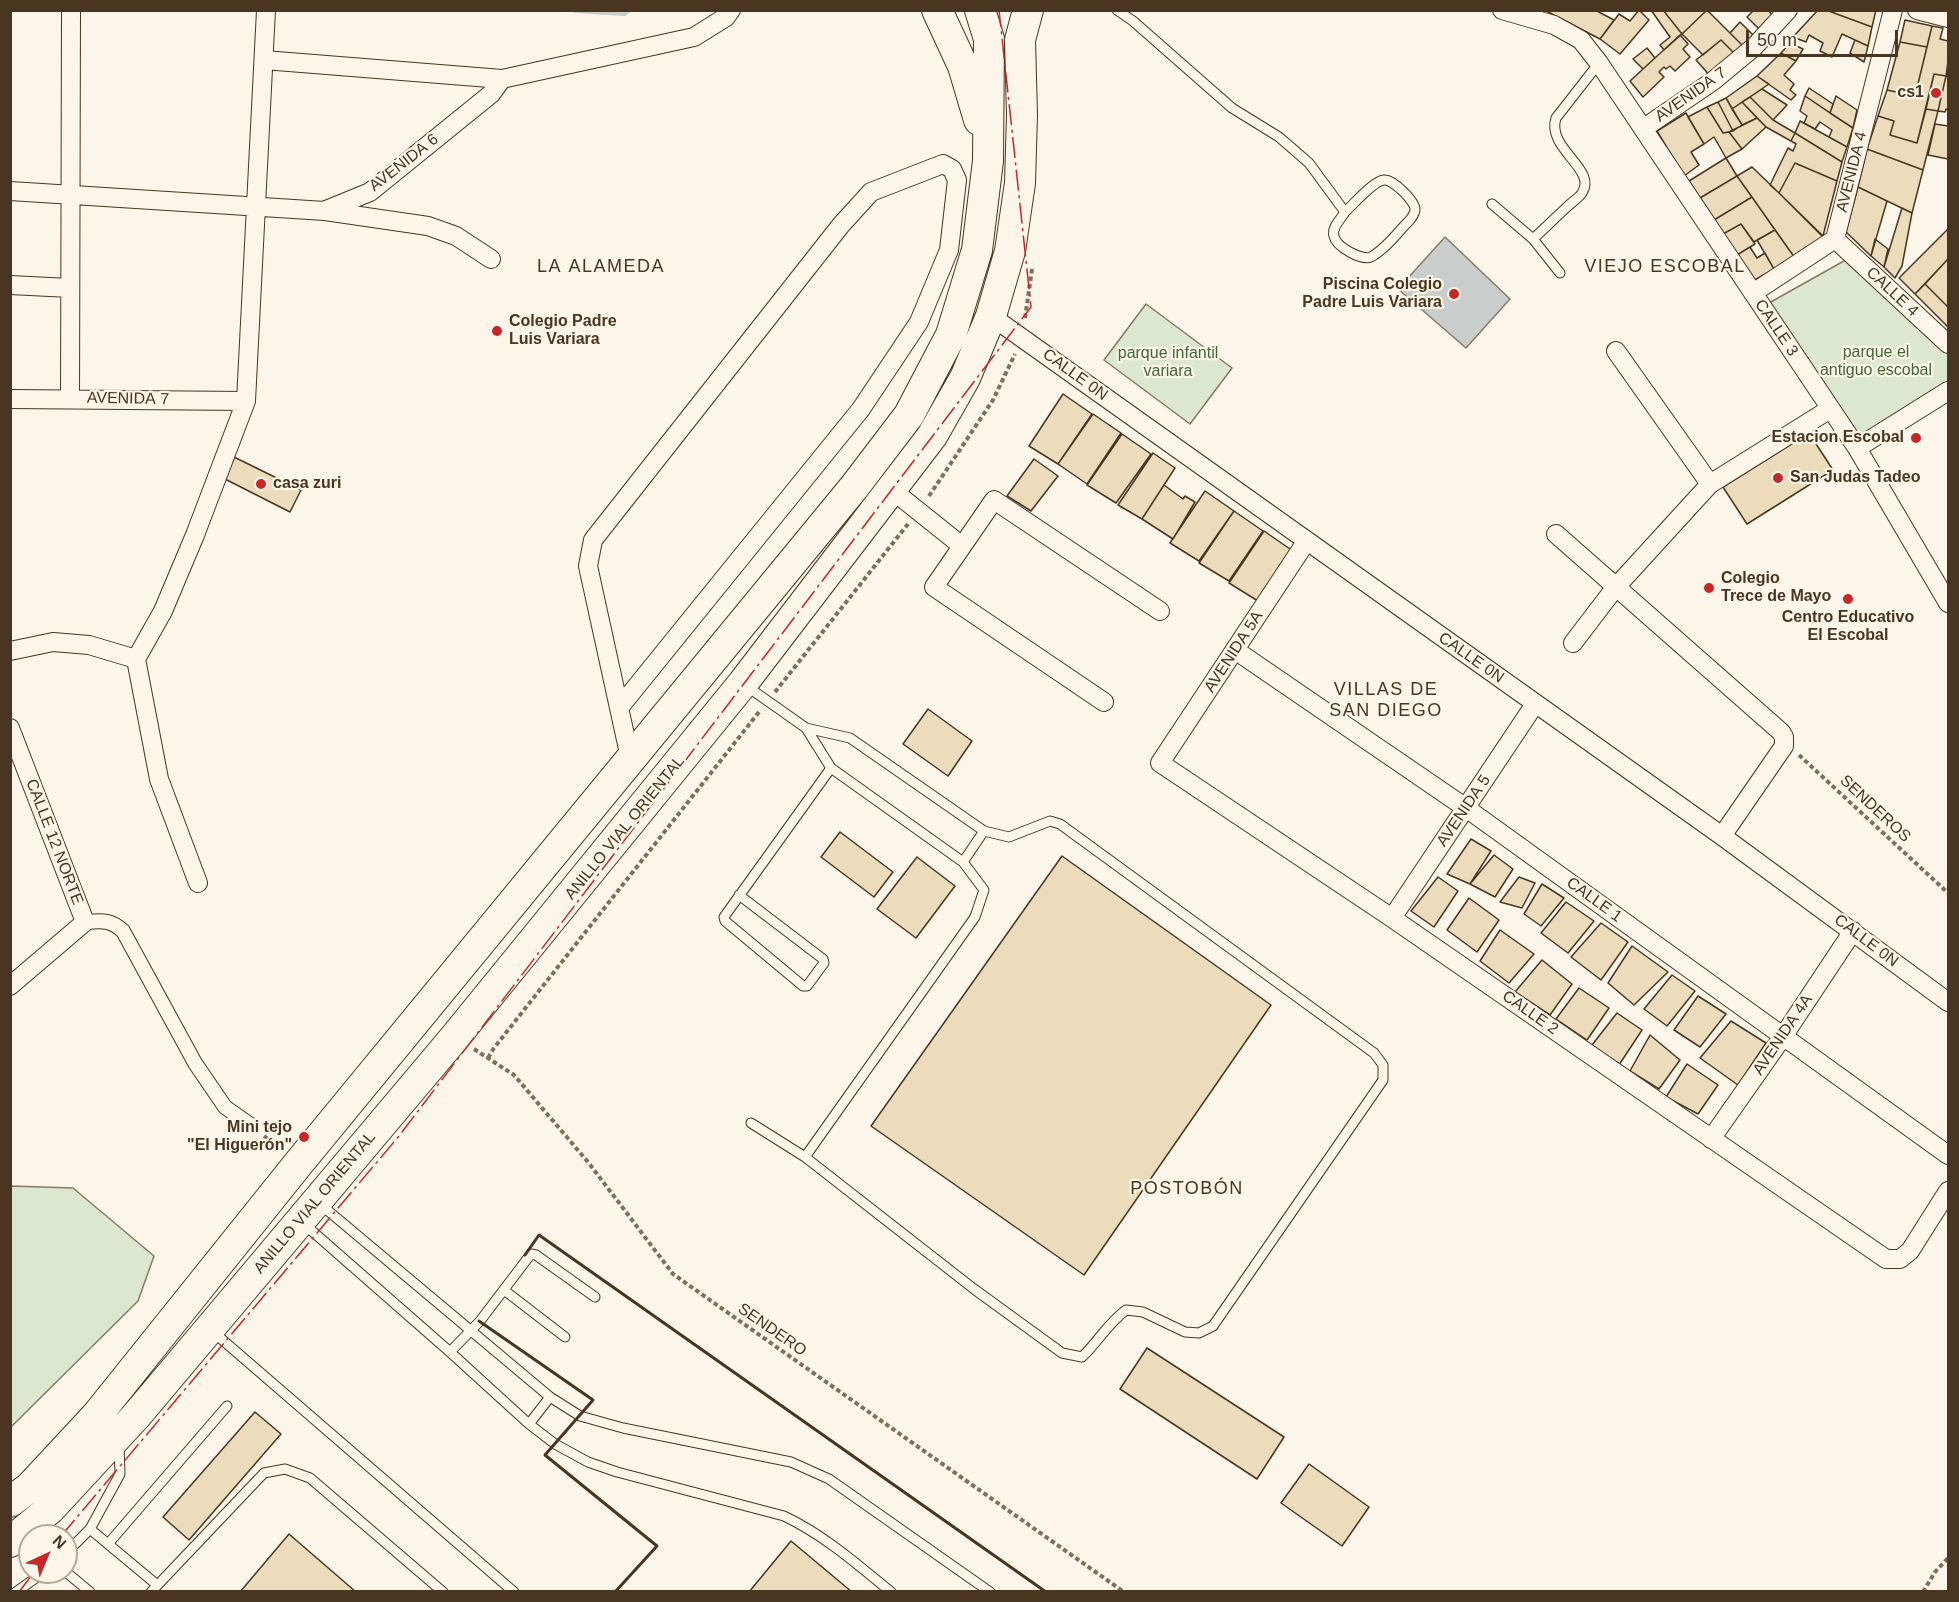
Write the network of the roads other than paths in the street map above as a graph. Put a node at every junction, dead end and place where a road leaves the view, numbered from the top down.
1 (71, 10) edge
2 (266, 10) edge
3 (731, 10) edge
4 (937, 10) edge
5 (980, 10) edge
6 (1028, 10) edge
7 (1117, 10) edge
8 (1502, 10) edge
9 (1788, 10) edge
10 (1893, 10) edge
11 (1917, 10) edge
12 (1948, 18) edge
13 (264, 60) junction
14 (1599, 63) junction
15 (502, 78) junction
16 (1644, 128) junction
17 (988, 161) junction
18 (10, 190) edge
19 (70, 194) junction
20 (1492, 204) dead end
21 (256, 206) junction
22 (325, 211) junction
23 (1345, 212) junction
24 (1533, 239) junction
25 (1835, 239) junction
26 (491, 259) dead end
27 (1560, 273) dead end
28 (10, 285) edge
29 (69, 288) junction
30 (1753, 292) junction
31 (991, 316) junction
32 (1948, 344) edge
33 (1616, 351) dead end
34 (1948, 391) edge
35 (10, 399) edge
36 (70, 399) junction
37 (246, 401) junction
38 (1830, 409) junction
39 (1857, 448) junction
40 (1710, 484) junction
41 (892, 490) junction
42 (1556, 534) dead end
43 (1306, 542) junction
44 (963, 546) junction
45 (1615, 588) junction
46 (1948, 603) edge
47 (1160, 611) dead end
48 (1573, 643) dead end
49 (1235, 650) junction
50 (10, 651) edge
51 (136, 660) junction
52 (743, 683) junction
53 (1104, 702) dead end
54 (1535, 704) junction
55 (619, 708) junction
56 (10, 728) edge
57 (806, 729) junction
58 (630, 759) junction
59 (1160, 763) joint
60 (831, 768) junction
61 (19, 773) edge
62 (1466, 808) junction
63 (984, 831) junction
64 (1722, 836) junction
65 (963, 862) junction
66 (198, 884) dead end
67 (739, 896) junction
68 (1392, 918) junction
69 (85, 922) junction
70 (1853, 930) junction
71 (10, 986) edge
72 (1948, 1002) edge
73 (1784, 1035) junction
74 (751, 1123) dead end
75 (252, 1126) road end
76 (1711, 1139) junction
77 (1948, 1155) edge
78 (805, 1157) junction
79 (1948, 1191) edge
80 (308, 1211) junction
81 (504, 1290) junction
82 (595, 1297) dead end
83 (210, 1329) junction
84 (472, 1330) junction
85 (565, 1337) dead end
86 (450, 1352) junction
87 (550, 1397) junction
88 (227, 1406) dead end
89 (529, 1424) junction
90 (118, 1436) junction
91 (10, 1502) edge
92 (90, 1528) junction
93 (78, 1540) edge
94 (10, 1542) edge
95 (108, 1544) junction
96 (78, 1582) edge
97 (153, 1588) edge
98 (90, 1592) edge
99 (443, 1592) edge
100 (514, 1592) edge
101 (891, 1592) edge
102 (990, 1592) edge

1 - 19 street
2 - 13 street
3 - 15 street
4 - 17 highway
5 - 17 highway
6 - 31 highway, ANILLO VIAL ORIENTAL
7 - 23 lane
8 - 14 street, CALLE 3
9 - 16 street, AVENIDA 7
10 - 25 street, AVENIDA 4
11 - 12 street
13 - 15 street
13 - 21 street
14 - 16 street, CALLE 3
14 - 24 lane
15 - 22 street, AVENIDA 6
16 - 30 street, CALLE 3
17 - 58 highway
18 - 19 street, AVENIDA 6
19 - 21 street, AVENIDA 6
19 - 29 street
20 - 24 lane
21 - 22 street, AVENIDA 6
21 - 37 street
22 - 26 street
23 - 23 lane
24 - 27 lane
25 - 30 street
25 - 32 street, CALLE 4
28 - 29 street
29 - 36 street
30 - 38 street, CALLE 3
31 - 41 highway, ANILLO VIAL ORIENTAL
31 - 43 street, CALLE 0N
33 - 40 street
34 - 39 street
35 - 36 street, AVENIDA 7
36 - 37 street, AVENIDA 7
37 - 51 street
38 - 39 street, CALLE 3
38 - 40 street
39 - 46 street, CALLE 3
40 - 45 street
41 - 44 street
41 - 52 highway, ANILLO VIAL ORIENTAL
42 - 45 street
43 - 49 street, AVENIDA 5A
43 - 54 street, CALLE 0N
44 - 47 street
44 - 53 street
45 - 48 street
45 - 64 street
49 - 59 street, AVENIDA 5A
49 - 62 street, CALLE 1
50 - 51 street
51 - 66 street
52 - 57 lane
52 - 80 highway, ANILLO VIAL ORIENTAL
54 - 62 street, AVENIDA 5
54 - 64 street, CALLE 0N
55 - 55 street
55 - 58 street
56 - 61 street, CALLE 12 NORTE
57 - 60 lane
57 - 63 lane
58 - 91 highway
59 - 68 street, CALLE 2
60 - 65 lane
60 - 67 lane
61 - 69 street, CALLE 12 NORTE
62 - 68 street, AVENIDA 5
62 - 73 street, CALLE 1
63 - 65 lane
63 - 78 lane
64 - 70 street, CALLE 0N
65 - 78 lane
67 - 67 lane
68 - 76 street, CALLE 2
69 - 71 street
69 - 75 street
70 - 72 street, CALLE 0N
70 - 73 street, AVENIDA 4A
73 - 76 street, AVENIDA 4A
73 - 77 street, CALLE 1
74 - 78 lane
76 - 79 street, CALLE 2
80 - 83 highway, ANILLO VIAL ORIENTAL
80 - 84 lane
80 - 86 lane
81 - 82 lane
81 - 84 lane
81 - 85 lane
83 - 90 highway, ANILLO VIAL ORIENTAL
83 - 100 lane
84 - 86 lane
84 - 87 lane
86 - 89 lane
87 - 89 lane
87 - 102 lane
88 - 95 lane
89 - 101 lane
90 - 92 lane
90 - 94 highway, ANILLO VIAL ORIENTAL
92 - 93 lane
92 - 95 lane
95 - 97 lane
96 - 98 lane
97 - 99 lane

